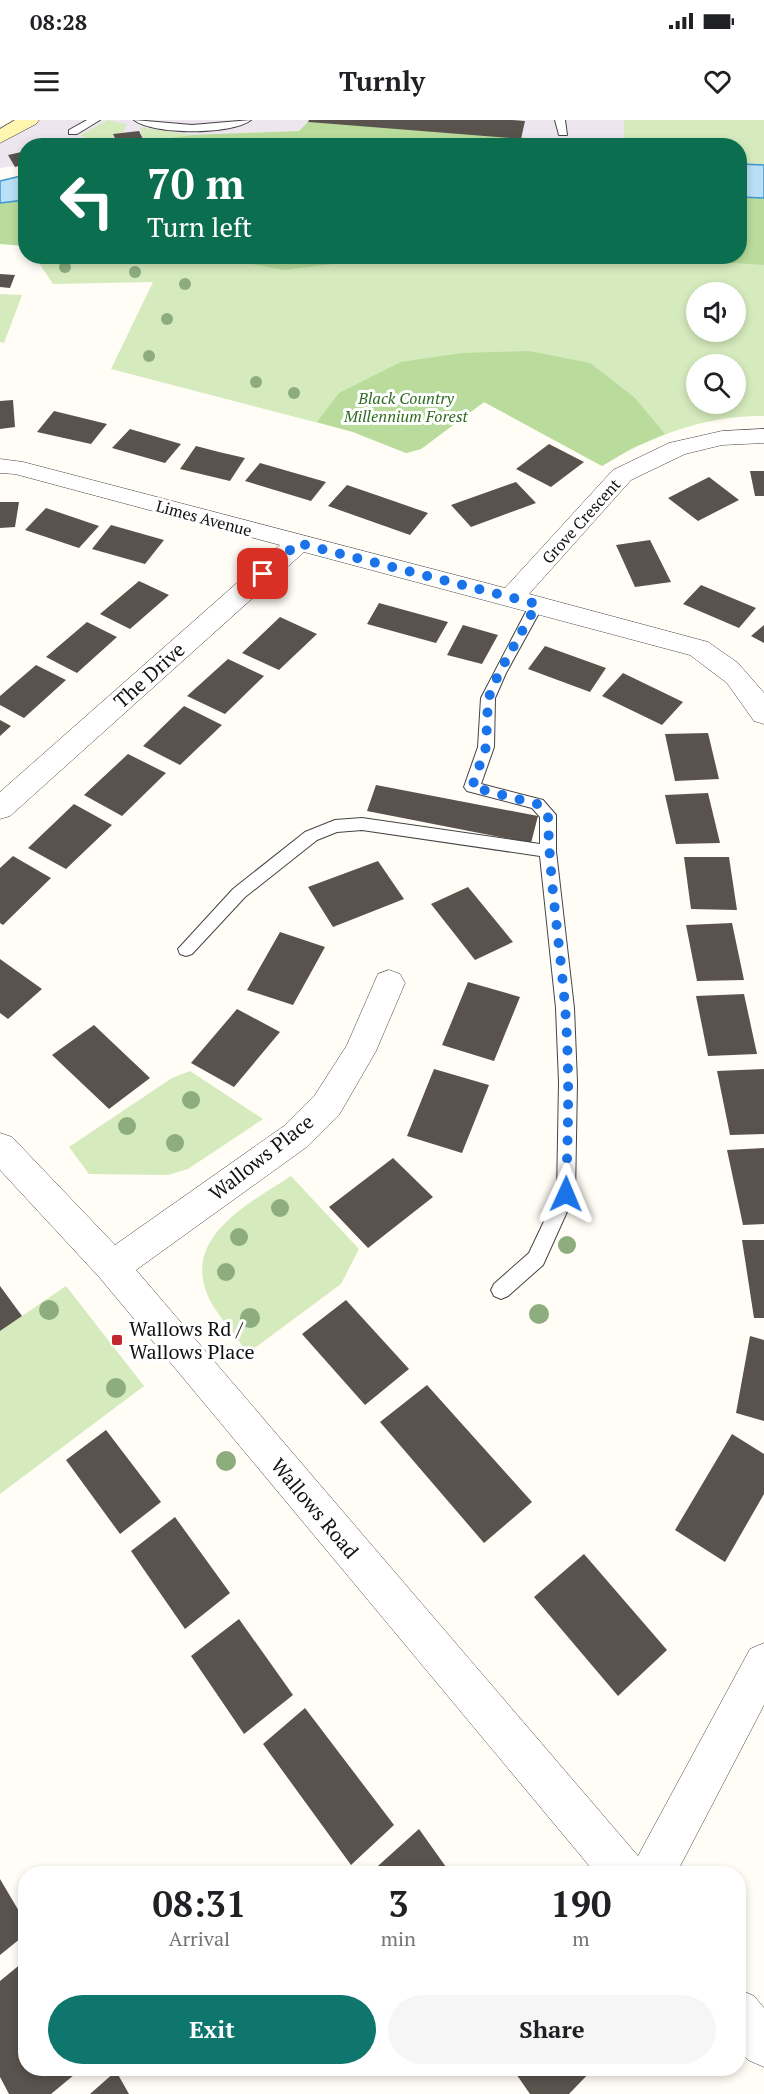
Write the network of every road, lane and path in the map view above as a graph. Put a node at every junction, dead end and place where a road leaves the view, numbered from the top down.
1 (29, 120) edge
2 (95, 120) edge
3 (139, 120) edge
4 (560, 120) edge
5 (240, 121) edge
6 (73, 132) dead end
7 (563, 133) dead end
8 (0, 136) edge
9 (764, 436) edge
10 (0, 466) edge
11 (298, 543) junction
12 (512, 597) junction
13 (537, 604) junction
14 (764, 714) edge
15 (0, 808) edge
16 (548, 851) junction
17 (186, 950) dead end
18 (389, 983) dead end
19 (0, 1147) edge
20 (112, 1267) junction
21 (501, 1290) dead end
22 (764, 1663) edge
23 (618, 1866) edge
24 (656, 1866) edge
25 (746, 2022) edge
26 (764, 2044) edge

1 - 8 main road
2 - 6 lane
3 - 5 lane
4 - 7 lane
9 - 12 street, Grove Crescent
10 - 11 street, Limes Avenue
11 - 12 street, Limes Avenue
11 - 15 street, The Drive
12 - 13 street, Limes Avenue
13 - 14 street, Limes Avenue
13 - 16 lane
16 - 17 lane
16 - 21 lane
18 - 20 street, Wallows Place
19 - 20 street, Wallows Road
20 - 23 street, Wallows Road
22 - 24 street
25 - 26 street

